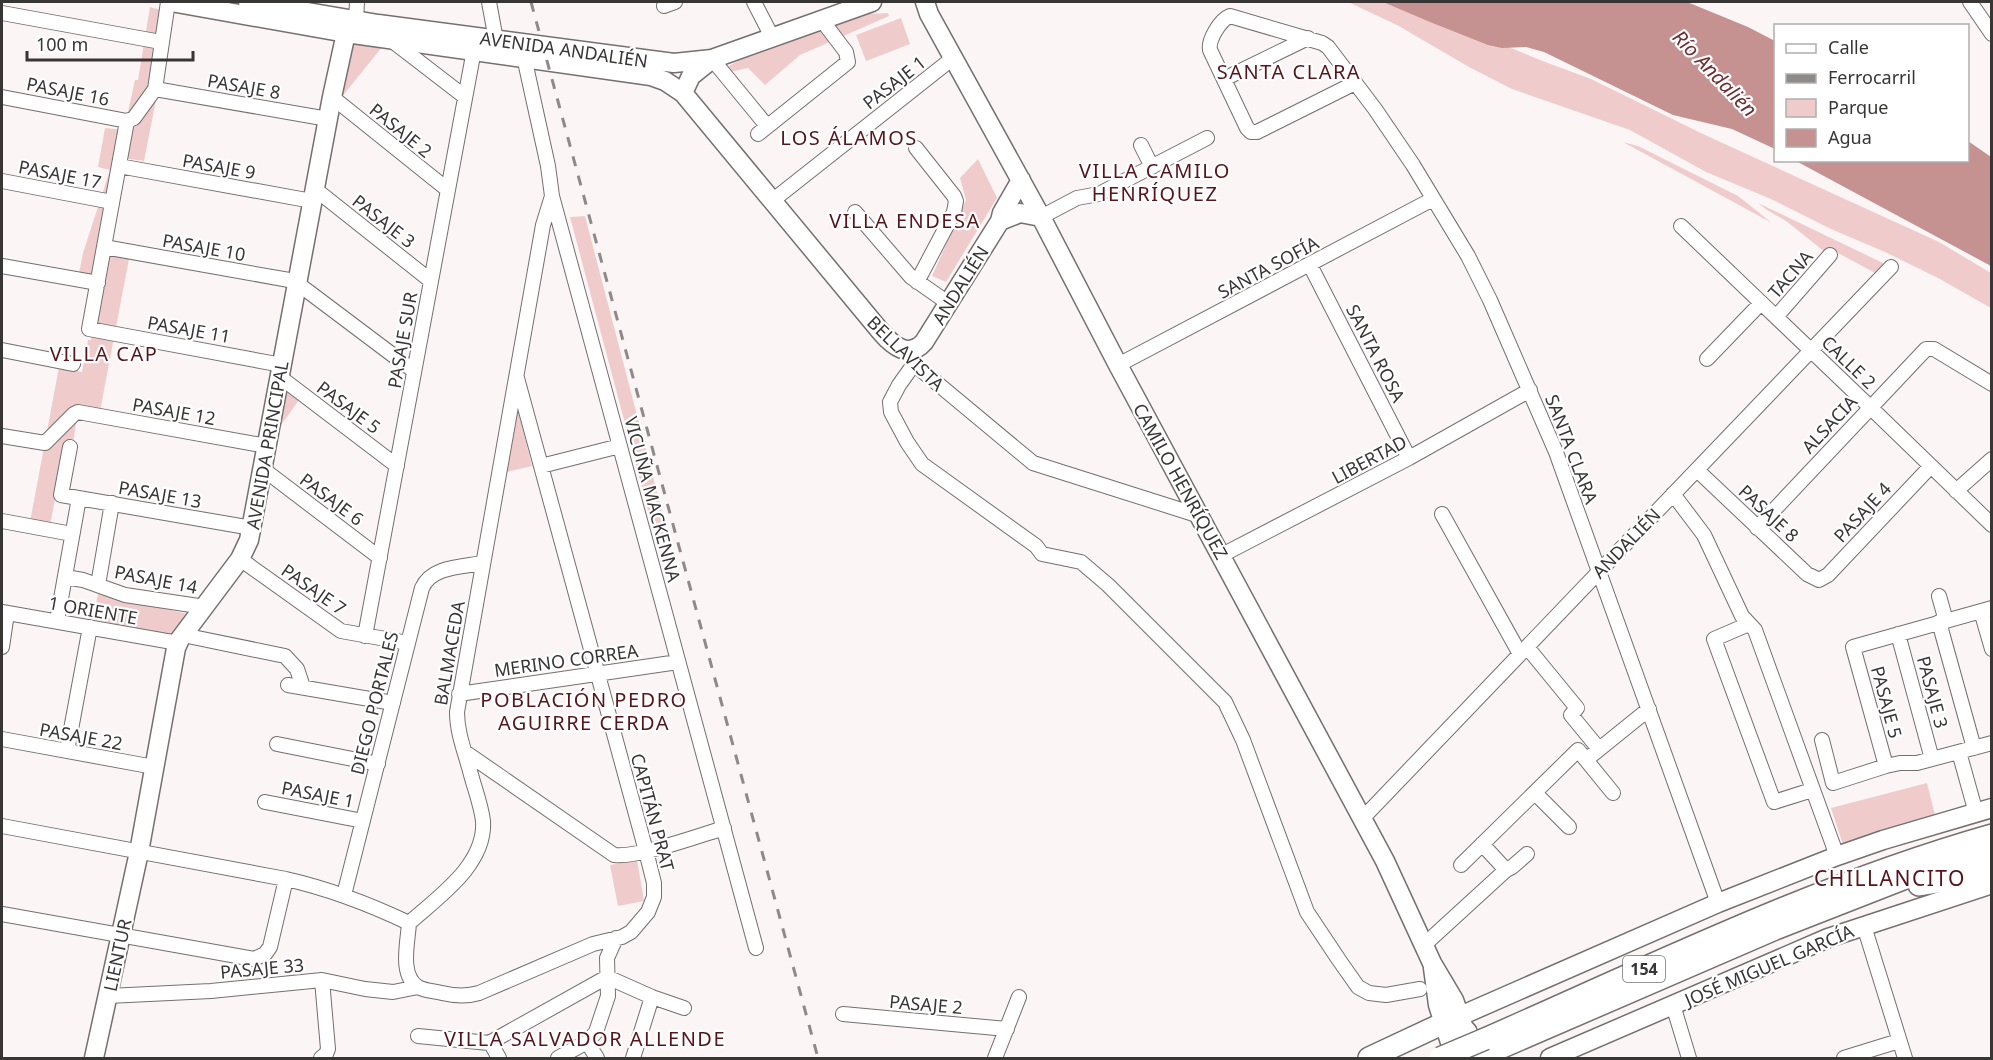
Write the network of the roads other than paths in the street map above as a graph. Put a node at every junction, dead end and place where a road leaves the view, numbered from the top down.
1 (169, 2) edge
2 (248, 2) edge
3 (357, 2) edge
4 (489, 2) edge
5 (754, 2) edge
6 (873, 2) edge
7 (911, 2) edge
8 (1970, 2) edge
9 (927, 8) edge
10 (2, 13) edge
11 (821, 19) junction
12 (351, 26) junction
13 (1992, 34) edge
14 (772, 37) junction
15 (389, 38) junction
16 (1308, 38) junction
17 (496, 39) junction
18 (161, 42) junction
19 (474, 51) junction
20 (524, 57) junction
21 (953, 58) junction
22 (712, 59) junction
23 (1224, 79) junction
24 (1355, 83) junction
25 (155, 89) junction
26 (682, 93) junction
27 (2, 97) edge
28 (465, 97) junction
29 (332, 98) junction
30 (328, 120) junction
31 (127, 121) junction
32 (1207, 138) dead end
33 (1142, 145) dead end
34 (916, 148) dead end
35 (119, 166) junction
36 (1152, 167) junction
37 (1021, 180) junction
38 (2, 181) edge
39 (448, 190) junction
40 (314, 195) junction
41 (552, 196) junction
42 (1433, 199) junction
43 (772, 201) junction
44 (112, 202) junction
45 (855, 212) dead end
46 (1041, 217) junction
47 (1000, 221) junction
48 (1681, 226) dead end
49 (104, 247) junction
50 (1830, 255) dead end
51 (1310, 265) junction
52 (2, 266) edge
53 (1891, 267) dead end
54 (431, 281) junction
55 (917, 282) junction
56 (297, 283) junction
57 (98, 284) junction
58 (948, 303) junction
59 (1761, 303) junction
60 (1776, 317) junction
61 (2, 350) edge
62 (1811, 350) junction
63 (911, 357) junction
64 (1707, 359) dead end
65 (73, 364) dead end
66 (1118, 365) junction
67 (281, 371) junction
68 (414, 371) junction
69 (517, 378) junction
70 (1992, 384) edge
71 (1530, 390) junction
72 (1870, 407) junction
73 (2, 436) edge
74 (267, 446) junction
75 (620, 446) junction
76 (70, 447) dead end
77 (1409, 458) junction
78 (1992, 459) edge
79 (397, 466) junction
80 (541, 466) junction
81 (1930, 466) junction
82 (263, 469) junction
83 (1696, 470) junction
84 (1956, 491) junction
85 (1673, 494) junction
86 (79, 498) junction
87 (112, 503) junction
88 (1442, 514) dead end
89 (1200, 516) junction
90 (2, 521) edge
91 (1992, 525) edge
92 (252, 528) junction
93 (1757, 528) junction
94 (72, 534) junction
95 (1222, 555) junction
96 (380, 558) junction
97 (240, 559) junction
98 (483, 563) junction
99 (1599, 571) junction
100 (65, 577) junction
101 (1818, 580) joint
102 (98, 585) junction
103 (1939, 596) dead end
104 (205, 607) junction
105 (1986, 609) edge
106 (4, 612) edge
107 (57, 621) junction
108 (1942, 621) junction
109 (1749, 624) junction
110 (90, 627) junction
111 (1898, 634) junction
112 (365, 636) junction
113 (181, 639) junction
114 (408, 643) junction
115 (2, 647) edge
116 (1992, 649) edge
117 (1524, 650) junction
118 (678, 662) junction
119 (597, 674) junction
120 (288, 685) dead end
121 (303, 687) junction
122 (459, 694) junction
123 (393, 703) junction
124 (1649, 709) junction
125 (2, 739) edge
126 (1822, 740) dead end
127 (1992, 743) edge
128 (277, 744) dead end
129 (1974, 748) junction
130 (1599, 749) junction
131 (67, 751) junction
132 (465, 752) junction
133 (1959, 752) junction
134 (1582, 755) junction
135 (1932, 759) junction
136 (378, 764) junction
137 (1886, 766) junction
138 (154, 767) junction
139 (1812, 790) junction
140 (1535, 792) junction
141 (1613, 793) dead end
142 (265, 802) dead end
143 (1986, 814) edge
144 (1362, 819) junction
145 (363, 821) junction
146 (2, 827) edge
147 (1569, 827) dead end
148 (724, 828) junction
149 (1992, 835) edge
150 (1482, 844) junction
151 (646, 851) junction
152 (1992, 851) edge
153 (139, 852) junction
154 (1527, 854) dead end
155 (1837, 855) junction
156 (1902, 863) junction
157 (1461, 865) dead end
158 (1506, 870) junction
159 (1992, 873) edge
160 (286, 879) junction
161 (1992, 884) edge
162 (344, 894) junction
163 (1851, 899) junction
164 (1718, 903) junction
165 (2, 914) edge
166 (409, 923) junction
167 (1864, 926) junction
168 (121, 935) junction
169 (616, 938) junction
170 (1424, 945) junction
171 (756, 948) dead end
172 (607, 977) junction
173 (322, 980) junction
174 (418, 987) junction
175 (1420, 989) dead end
176 (108, 996) junction
177 (652, 997) junction
178 (1019, 997) dead end
179 (1673, 1005) junction
180 (684, 1008) dead end
181 (843, 1014) dead end
182 (1007, 1029) junction
183 (418, 1036) dead end
184 (1471, 1040) edge
185 (1899, 1041) junction
186 (490, 1042) junction
187 (587, 1042) junction
188 (94, 1059) edge
189 (321, 1059) edge
190 (499, 1059) edge
191 (558, 1059) edge
192 (597, 1059) edge
193 (633, 1059) edge
194 (995, 1059) edge
195 (1369, 1059) edge
196 (1440, 1059) edge
197 (1455, 1059) edge
198 (1550, 1059) edge
199 (1689, 1059) edge
200 (1844, 1059) edge
201 (1905, 1059) edge

1 - 12 main road, AVENIDA ANDALIÉN
1 - 18 street
2 - 12 main road, AVENIDA ANDALIÉN
3 - 12 street
4 - 17 street
5 - 14 street
6 - 11 main road, AVENIDA ANDALIÉN
7 - 9 main road
8 - 13 street
9 - 21 main road, CAMILO HENRÍQUEZ
10 - 18 street
11 - 14 main road, AVENIDA ANDALIÉN
11 - 22 street
12 - 15 main road, AVENIDA ANDALIÉN
12 - 17 main road, AVENIDA ANDALIÉN
12 - 29 main road, AVENIDA PRINCIPAL
14 - 22 main road, AVENIDA ANDALIÉN
15 - 19 main road, AVENIDA ANDALIÉN
15 - 28 street
16 - 23 street
16 - 23 street
16 - 24 street, SANTA CLARA
17 - 22 main road, AVENIDA ANDALIÉN
18 - 25 street
19 - 20 main road, AVENIDA ANDALIÉN
19 - 28 street, PASAJE SUR
20 - 26 main road, AVENIDA ANDALIÉN
20 - 41 street, VICUÑA MACKENNA
21 - 37 main road, CAMILO HENRÍQUEZ
21 - 43 street, PASAJE 1
22 - 26 main road
23 - 24 street
24 - 42 street, SANTA CLARA
25 - 30 street, PASAJE 8
25 - 31 street
26 - 43 main road, BELLAVISTA
27 - 31 street, PASAJE 16
28 - 39 street, PASAJE SUR
29 - 30 main road, AVENIDA PRINCIPAL
29 - 39 street, PASAJE 2
30 - 40 main road, AVENIDA PRINCIPAL
31 - 35 street
32 - 36 street
33 - 36 street
34 - 55 street
35 - 40 street, PASAJE 9
35 - 44 street
36 - 46 street
37 - 46 main road, CAMILO HENRÍQUEZ
37 - 47 main road, ANDALIÉN
38 - 44 street, PASAJE 17
39 - 54 street, PASAJE SUR
40 - 54 street, PASAJE 3
40 - 56 main road, AVENIDA PRINCIPAL
41 - 69 street, BALMACEDA
41 - 75 street, VICUÑA MACKENNA
42 - 51 street, SANTA SOFÍA
42 - 71 street, SANTA CLARA
43 - 63 main road, BELLAVISTA
44 - 49 street
45 - 55 street
46 - 47 main road
46 - 66 main road, CAMILO HENRÍQUEZ
47 - 58 main road, ANDALIÉN
48 - 59 street, CALLE 2
49 - 56 street, PASAJE 10
49 - 57 street
50 - 60 street, TACNA
51 - 66 street, SANTA SOFÍA
51 - 77 street, SANTA ROSA
52 - 57 street
53 - 62 street, ANDALIÉN
54 - 68 street, PASAJE SUR
55 - 58 street
56 - 67 main road, AVENIDA PRINCIPAL
56 - 68 street
57 - 67 street, PASAJE 11
58 - 63 main road, ANDALIÉN
59 - 60 street, CALLE 2
59 - 64 street
60 - 62 street, CALLE 2
61 - 65 street
62 - 72 street, CALLE 2
62 - 83 street, ANDALIÉN
63 - 89 street, BELLAVISTA
63 - 175 street
66 - 89 main road, CAMILO HENRÍQUEZ
67 - 74 main road, AVENIDA PRINCIPAL
67 - 79 street, PASAJE 5
68 - 79 street, PASAJE SUR
69 - 80 street, CAPITÁN PRAT
69 - 98 street, BALMACEDA
70 - 72 street, ALSACIA
71 - 77 street, LIBERTAD
71 - 99 street, SANTA CLARA
72 - 81 street, CALLE 2
72 - 93 street, ALSACIA
73 - 74 street, PASAJE 12
74 - 82 main road, AVENIDA PRINCIPAL
75 - 80 street
75 - 118 street, VICUÑA MACKENNA
76 - 86 street, PASAJE 13
77 - 95 street, LIBERTAD
78 - 84 street
79 - 96 street, PASAJE SUR
80 - 119 street, CAPITÁN PRAT
81 - 84 street, CALLE 2
81 - 101 street, PASAJE 4
82 - 92 main road, AVENIDA PRINCIPAL
82 - 96 street, PASAJE 6
83 - 85 street, ANDALIÉN
83 - 93 street, PASAJE 8
84 - 91 street, CALLE 2
85 - 99 street, ANDALIÉN
85 - 109 street
86 - 87 street, PASAJE 13
86 - 94 street
87 - 92 street, PASAJE 13
87 - 102 street
88 - 117 street
89 - 95 main road, CAMILO HENRÍQUEZ
90 - 94 street
92 - 97 main road, AVENIDA PRINCIPAL
93 - 101 street, PASAJE 8
94 - 100 street
95 - 144 main road, CAMILO HENRÍQUEZ
96 - 112 street, PASAJE SUR
97 - 104 main road, AVENIDA PRINCIPAL
97 - 112 street, PASAJE 7
98 - 114 street, DIEGO PORTALES
98 - 122 street, BALMACEDA
99 - 117 street, ANDALIÉN
99 - 124 street, SANTA CLARA
100 - 102 street, PASAJE 14
100 - 107 street
102 - 104 street, PASAJE 14
103 - 108 street
104 - 113 main road, AVENIDA PRINCIPAL
105 - 108 street
105 - 116 street
106 - 107 street, 1 ORIENTE
106 - 115 street
107 - 110 street, 1 ORIENTE
108 - 111 street
108 - 129 street
109 - 139 street
109 - 139 street
110 - 113 street, 1 ORIENTE
110 - 131 street
111 - 135 street, PASAJE 3
111 - 137 street, PASAJE 5
112 - 114 street, PASAJE 7
113 - 121 street, 1 ORIENTE
113 - 138 main road, AVENIDA PRINCIPAL
114 - 123 street, DIEGO PORTALES
117 - 130 street
117 - 144 street, ANDALIÉN
118 - 119 street, MERINO CORREA
118 - 148 street, VICUÑA MACKENNA
119 - 122 street, MERINO CORREA
119 - 151 street, CAPITÁN PRAT
120 - 121 street
121 - 123 street
122 - 132 street, BALMACEDA
123 - 136 street, DIEGO PORTALES
124 - 130 street
124 - 164 street, SANTA CLARA
125 - 131 street, PASAJE 22
126 - 137 street
127 - 129 street
128 - 136 street
129 - 133 street
130 - 134 street
131 - 138 street, PASAJE 22
132 - 151 street
132 - 166 street, BALMACEDA
133 - 135 street
133 - 143 street
134 - 140 street
134 - 141 street
135 - 137 street
136 - 145 street, DIEGO PORTALES
138 - 153 main road, AVENIDA PRINCIPAL
139 - 155 street
140 - 147 street
140 - 150 street
142 - 145 street, PASAJE 1
143 - 155 main road
143 - 156 highway
144 - 170 main road, CAMILO HENRÍQUEZ
145 - 162 street, DIEGO PORTALES
146 - 153 street
148 - 151 street
148 - 171 street, VICUÑA MACKENNA
149 - 156 highway, 154
150 - 157 street
150 - 158 street
151 - 169 street, CAPITÁN PRAT
152 - 163 highway, 154
153 - 160 street
153 - 168 main road, LIENTUR
154 - 158 street
155 - 164 main road
156 - 184 highway, 154
158 - 170 street
159 - 163 highway
160 - 162 street
160 - 168 street
161 - 167 main road, JOSÉ MIGUEL GARCÍA
162 - 166 street
163 - 184 highway, 154
164 - 184 main road
165 - 168 street
166 - 174 street
167 - 179 main road, JOSÉ MIGUEL GARCÍA
167 - 185 street
168 - 176 main road, LIENTUR
169 - 172 street
169 - 174 street, CAPITÁN PRAT
170 - 184 main road, CAMILO HENRÍQUEZ
172 - 177 street
172 - 186 street
172 - 187 street
173 - 174 street, PASAJE 33
173 - 176 street, PASAJE 33
173 - 189 street
176 - 188 main road, LIENTUR
177 - 180 street
177 - 193 street
178 - 182 street
179 - 198 main road, JOSÉ MIGUEL GARCÍA
179 - 199 street
181 - 182 street, PASAJE 2
182 - 194 street
183 - 186 street
184 - 195 highway
184 - 196 highway, 154, bridge
184 - 197 main road, CAMILO HENRÍQUEZ
185 - 200 street
185 - 201 street
186 - 190 street
187 - 191 street
187 - 192 street

